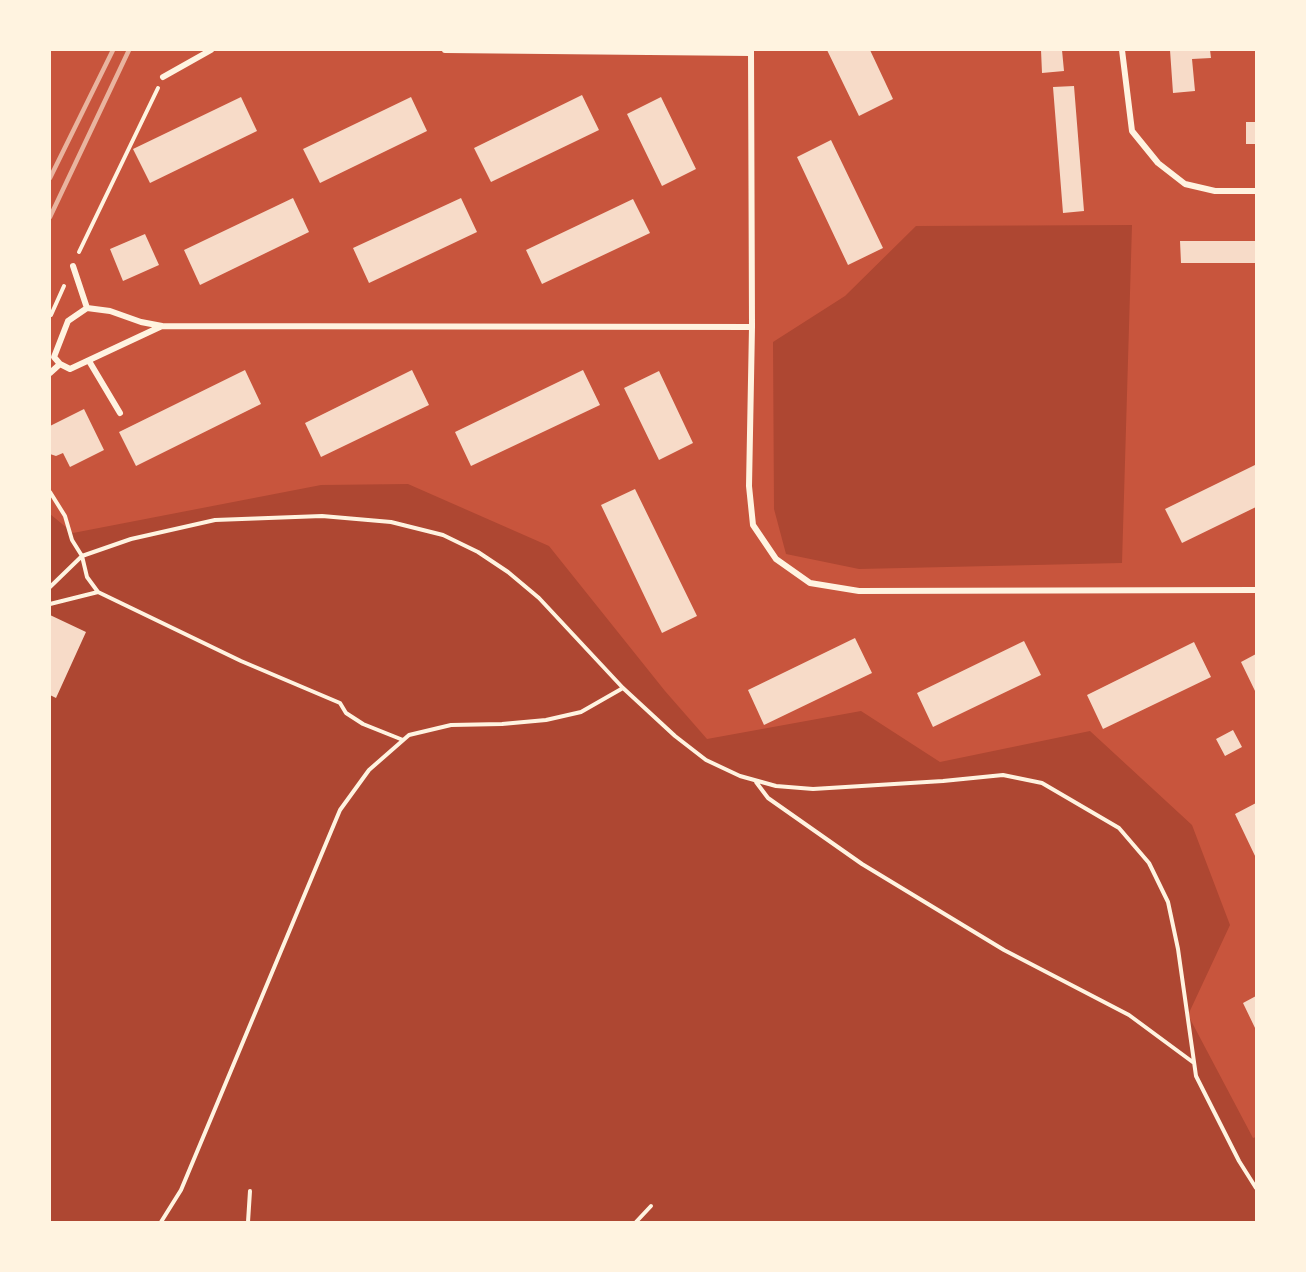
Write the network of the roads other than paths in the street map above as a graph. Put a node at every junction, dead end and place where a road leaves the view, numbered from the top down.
1 (211, 50) edge
2 (445, 50) edge
3 (1122, 50) edge
4 (751, 51) edge
5 (163, 77) road end
6 (1257, 191) edge
7 (73, 266) road end
8 (87, 308) junction
9 (162, 327) junction
10 (752, 327) junction
11 (89, 361) junction
12 (60, 364) junction
13 (50, 373) edge
14 (120, 413) dead end
15 (1257, 590) edge

1 - 5 street
2 - 4 street
3 - 6 street
4 - 10 street
7 - 8 street
8 - 9 street
8 - 12 street
9 - 10 street
9 - 11 street
10 - 15 street
11 - 12 street
11 - 14 street
12 - 13 street

